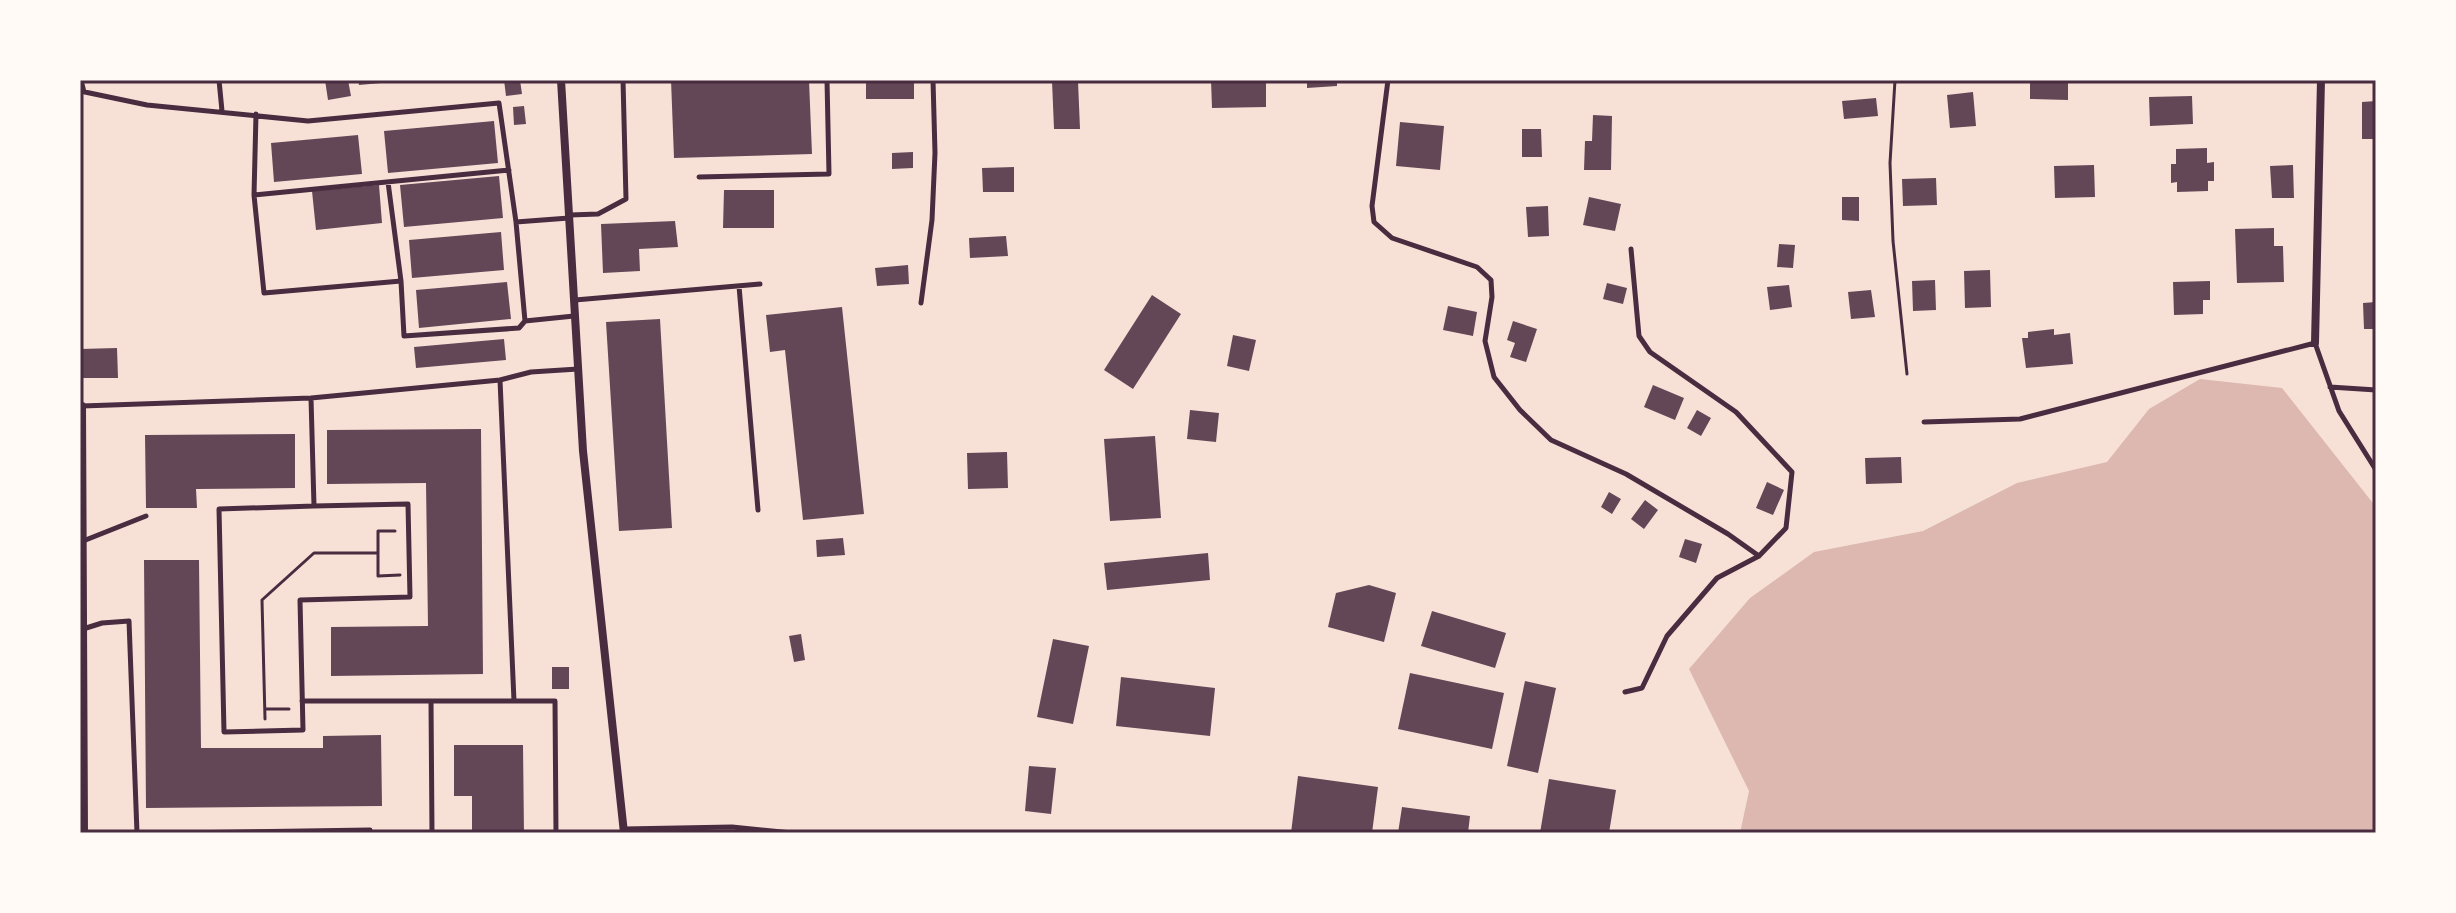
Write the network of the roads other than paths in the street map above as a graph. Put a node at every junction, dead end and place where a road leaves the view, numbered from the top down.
1 (81, 80) edge
2 (219, 80) edge
3 (561, 80) edge
4 (623, 80) edge
5 (827, 80) edge
6 (933, 80) edge
7 (1388, 80) edge
8 (2321, 80) edge
9 (82, 92) edge
10 (222, 111) junction
11 (256, 114) junction
12 (509, 170) junction
13 (699, 177) dead end
14 (388, 182) junction
15 (254, 195) junction
16 (570, 216) junction
17 (516, 222) junction
18 (1631, 249) dead end
19 (401, 281) junction
20 (760, 284) dead end
21 (739, 286) junction
22 (575, 300) junction
23 (921, 303) dead end
24 (575, 316) junction
25 (525, 321) junction
26 (2315, 343) junction
27 (578, 369) junction
28 (500, 380) junction
29 (2330, 387) junction
30 (2376, 390) edge
31 (311, 398) junction
32 (81, 406) edge
33 (1924, 422) dead end
34 (2376, 470) edge
35 (314, 506) junction
36 (758, 510) dead end
37 (146, 516) dead end
38 (83, 541) junction
39 (1759, 556) junction
40 (82, 629) edge
41 (1625, 692) dead end
42 (302, 701) junction
43 (431, 701) junction
44 (514, 701) junction
45 (624, 831) edge
46 (84, 833) edge
47 (137, 833) edge
48 (182, 833) edge
49 (370, 833) edge
50 (432, 833) edge
51 (556, 833) edge
52 (792, 833) edge

1 - 9 lane
2 - 10 lane
3 - 16 street
4 - 16 lane
5 - 13 lane
6 - 23 lane
7 - 39 lane
8 - 26 street
9 - 10 lane
10 - 11 lane
11 - 12 lane
11 - 15 lane
12 - 14 lane
12 - 17 lane
14 - 15 lane
14 - 19 lane
15 - 19 lane
16 - 17 lane
16 - 22 street
17 - 25 lane
18 - 39 lane
19 - 25 lane
20 - 21 lane
21 - 22 lane
21 - 36 lane
22 - 24 street
24 - 25 lane
24 - 27 street
26 - 29 lane
26 - 33 lane
27 - 28 lane
27 - 45 street
28 - 31 lane
28 - 44 lane
29 - 30 lane
29 - 34 lane
31 - 32 lane
31 - 35 lane
32 - 38 street
35 - 42 lane
35 - 42 lane
37 - 38 lane
38 - 40 street
39 - 41 lane
40 - 46 street
40 - 47 lane
42 - 43 lane
43 - 44 lane
43 - 50 lane
44 - 51 lane
45 - 52 lane
48 - 49 lane

